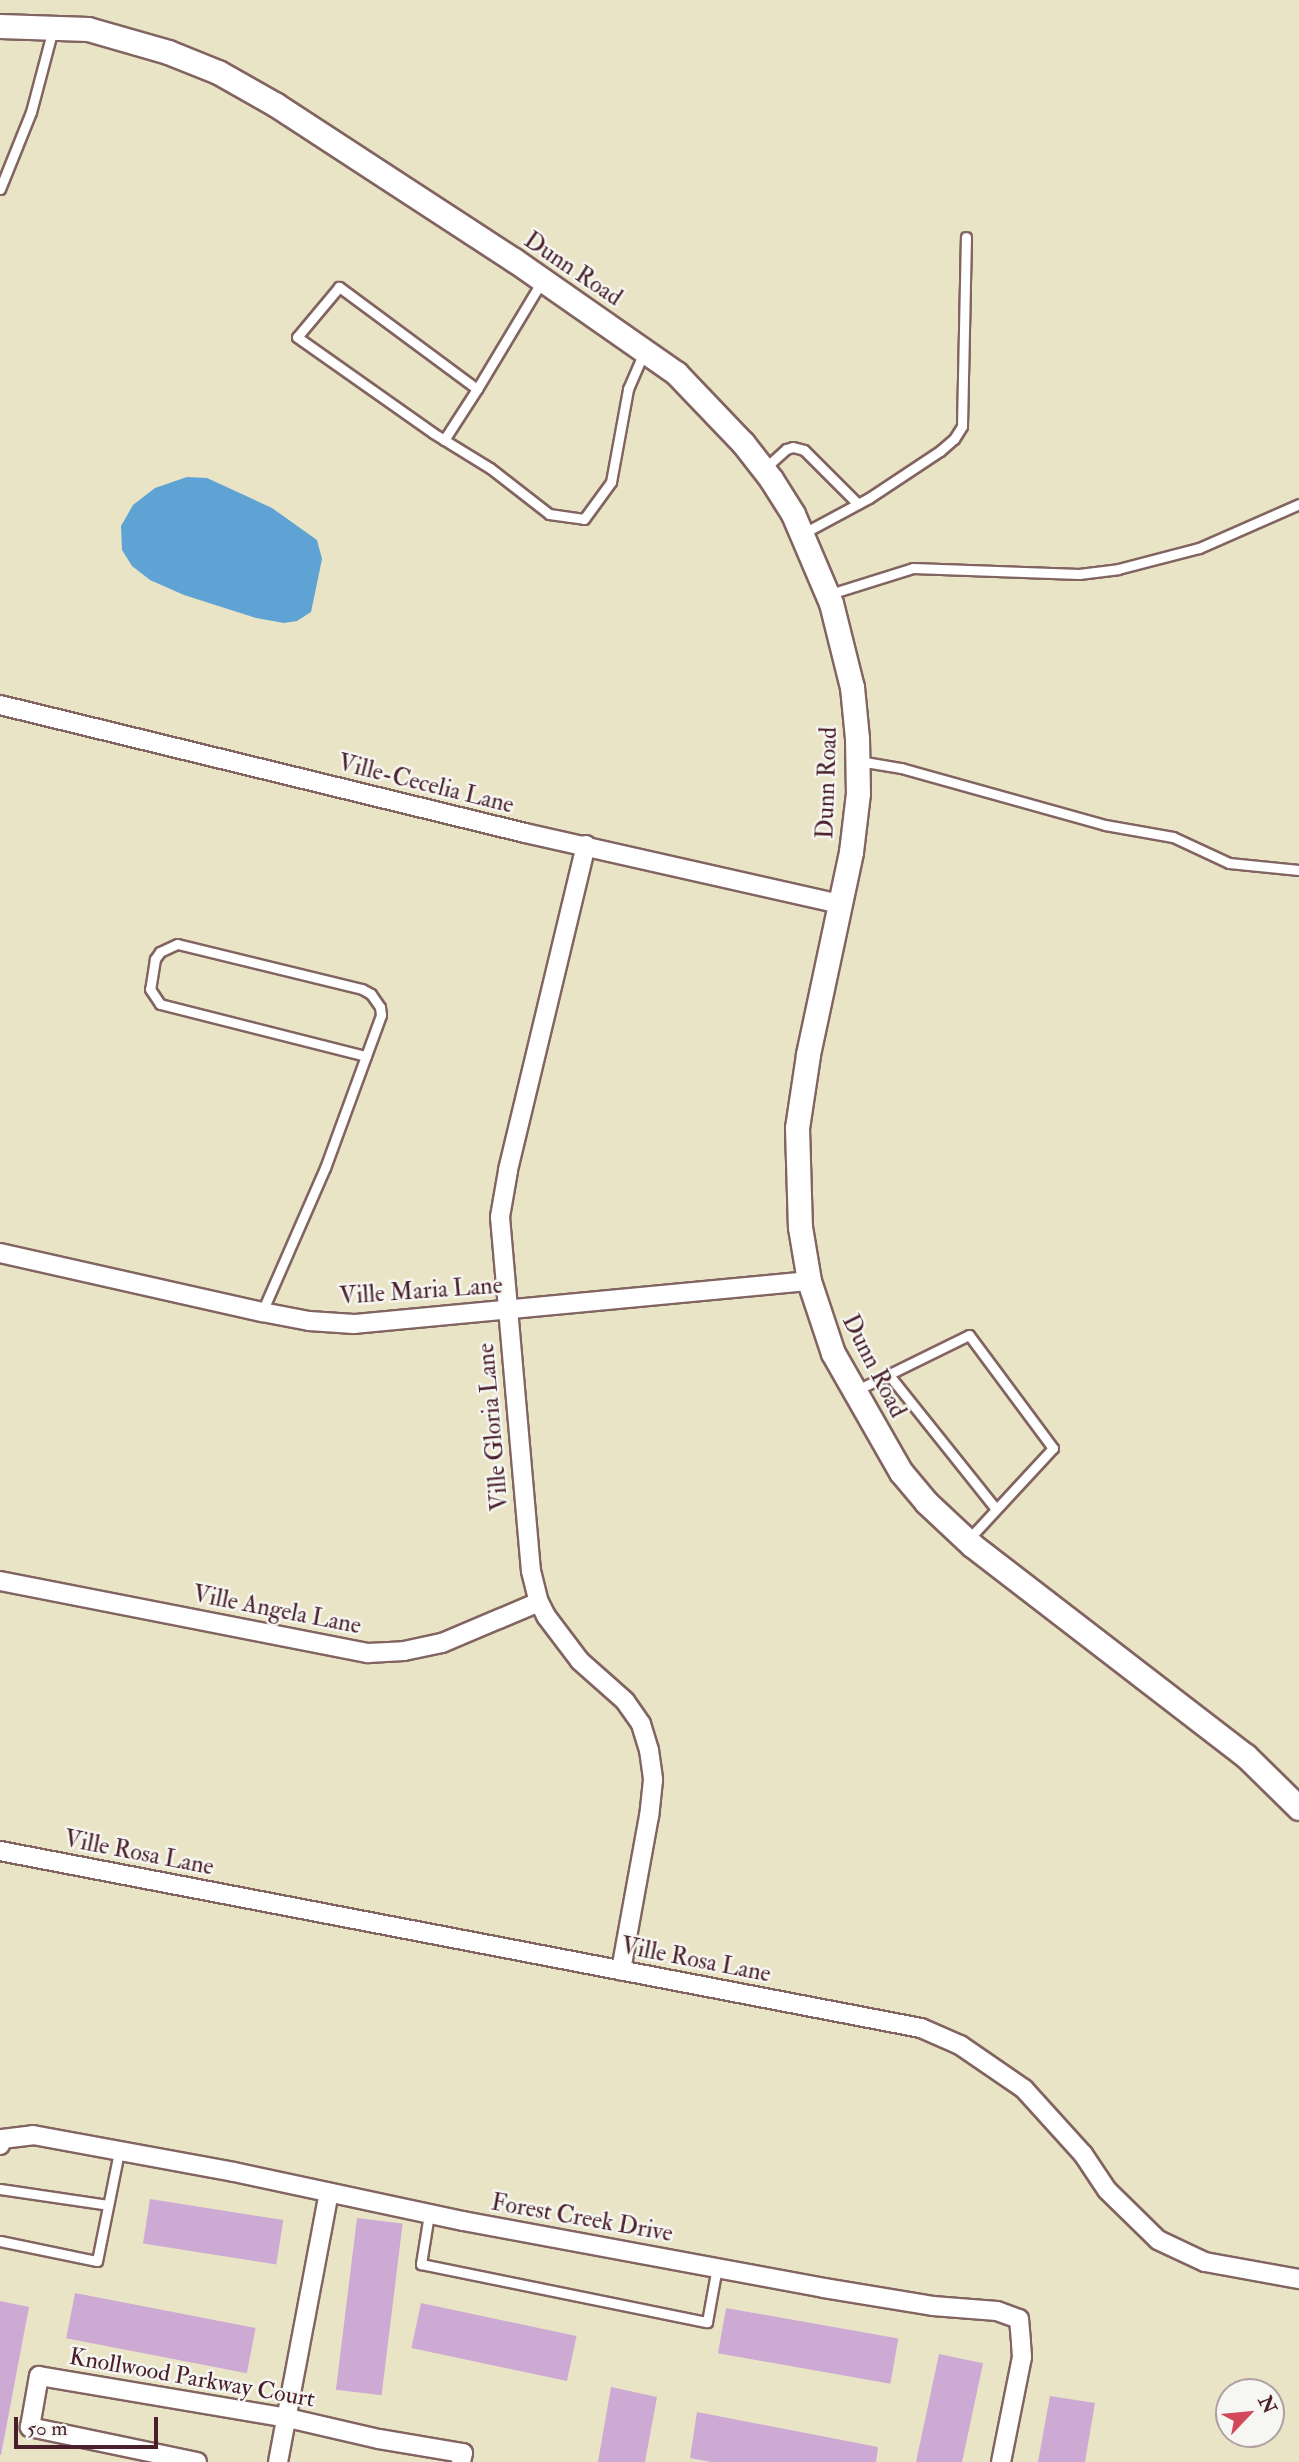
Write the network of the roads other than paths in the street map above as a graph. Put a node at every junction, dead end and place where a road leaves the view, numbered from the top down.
1 (0, 26) edge
2 (54, 27) junction
3 (0, 189) edge
4 (966, 237) dead end
5 (542, 280) junction
6 (645, 351) junction
7 (477, 389) junction
8 (444, 440) junction
9 (764, 470) junction
10 (858, 504) junction
11 (1299, 504) edge
12 (802, 534) junction
13 (828, 595) junction
14 (0, 705) edge
15 (858, 761) junction
16 (586, 845) junction
17 (1299, 870) edge
18 (841, 904) junction
19 (366, 1056) junction
20 (0, 1253) edge
21 (809, 1281) junction
22 (507, 1310) junction
23 (262, 1312) junction
24 (888, 1375) junction
25 (853, 1392) junction
26 (996, 1509) junction
27 (967, 1541) junction
28 (0, 1581) edge
29 (539, 1602) junction
30 (1299, 1808) edge
31 (0, 1851) edge
32 (621, 1970) junction
33 (0, 2145) edge
34 (119, 2152) junction
35 (0, 2189) edge
36 (329, 2193) junction
37 (108, 2205) junction
38 (429, 2214) junction
39 (0, 2241) edge
40 (716, 2267) junction
41 (1299, 2279) edge
42 (288, 2418) junction
43 (197, 2462) edge
44 (278, 2462) edge
45 (461, 2462) edge
46 (1001, 2462) edge

1 - 2 street, Dunn Road
2 - 3 lane
2 - 5 street, Dunn Road
4 - 10 lane
5 - 6 street, Dunn Road
5 - 7 lane
6 - 8 lane
6 - 9 street, Dunn Road
7 - 8 lane
7 - 8 lane
9 - 10 lane
9 - 12 street, Dunn Road
10 - 12 lane
11 - 13 lane
12 - 13 street, Dunn Road
13 - 15 street, Dunn Road
14 - 16 street, Ville-Cecelia Lane
15 - 17 lane
15 - 18 street, Dunn Road
16 - 18 street, Ville-Cecelia Lane
16 - 22 street, Ville Gloria Lane
18 - 21 street, Dunn Road
19 - 19 lane
19 - 23 lane
20 - 23 street, Ville Maria Lane
21 - 22 street, Ville Maria Lane
21 - 25 street, Dunn Road
22 - 23 street, Ville Maria Lane
22 - 29 street, Ville Gloria Lane
24 - 25 lane
24 - 26 lane
24 - 26 lane
25 - 27 street, Dunn Road
26 - 27 lane
27 - 30 street, Dunn Road
28 - 29 street, Ville Angela Lane
29 - 32 street, Ville Gloria Lane
31 - 32 street, Ville Rosa Lane
32 - 41 street, Ville Rosa Lane
33 - 34 street, Forest Creek Drive
34 - 36 street, Forest Creek Drive
34 - 37 lane
35 - 37 lane
36 - 38 street, Forest Creek Drive
36 - 42 street
37 - 39 lane
38 - 40 street, Forest Creek Drive
38 - 40 lane
40 - 46 street, Forest Creek Drive
42 - 43 street, Knollwood Parkway Court
42 - 44 street
42 - 45 street, Knollwood Parkway Court

